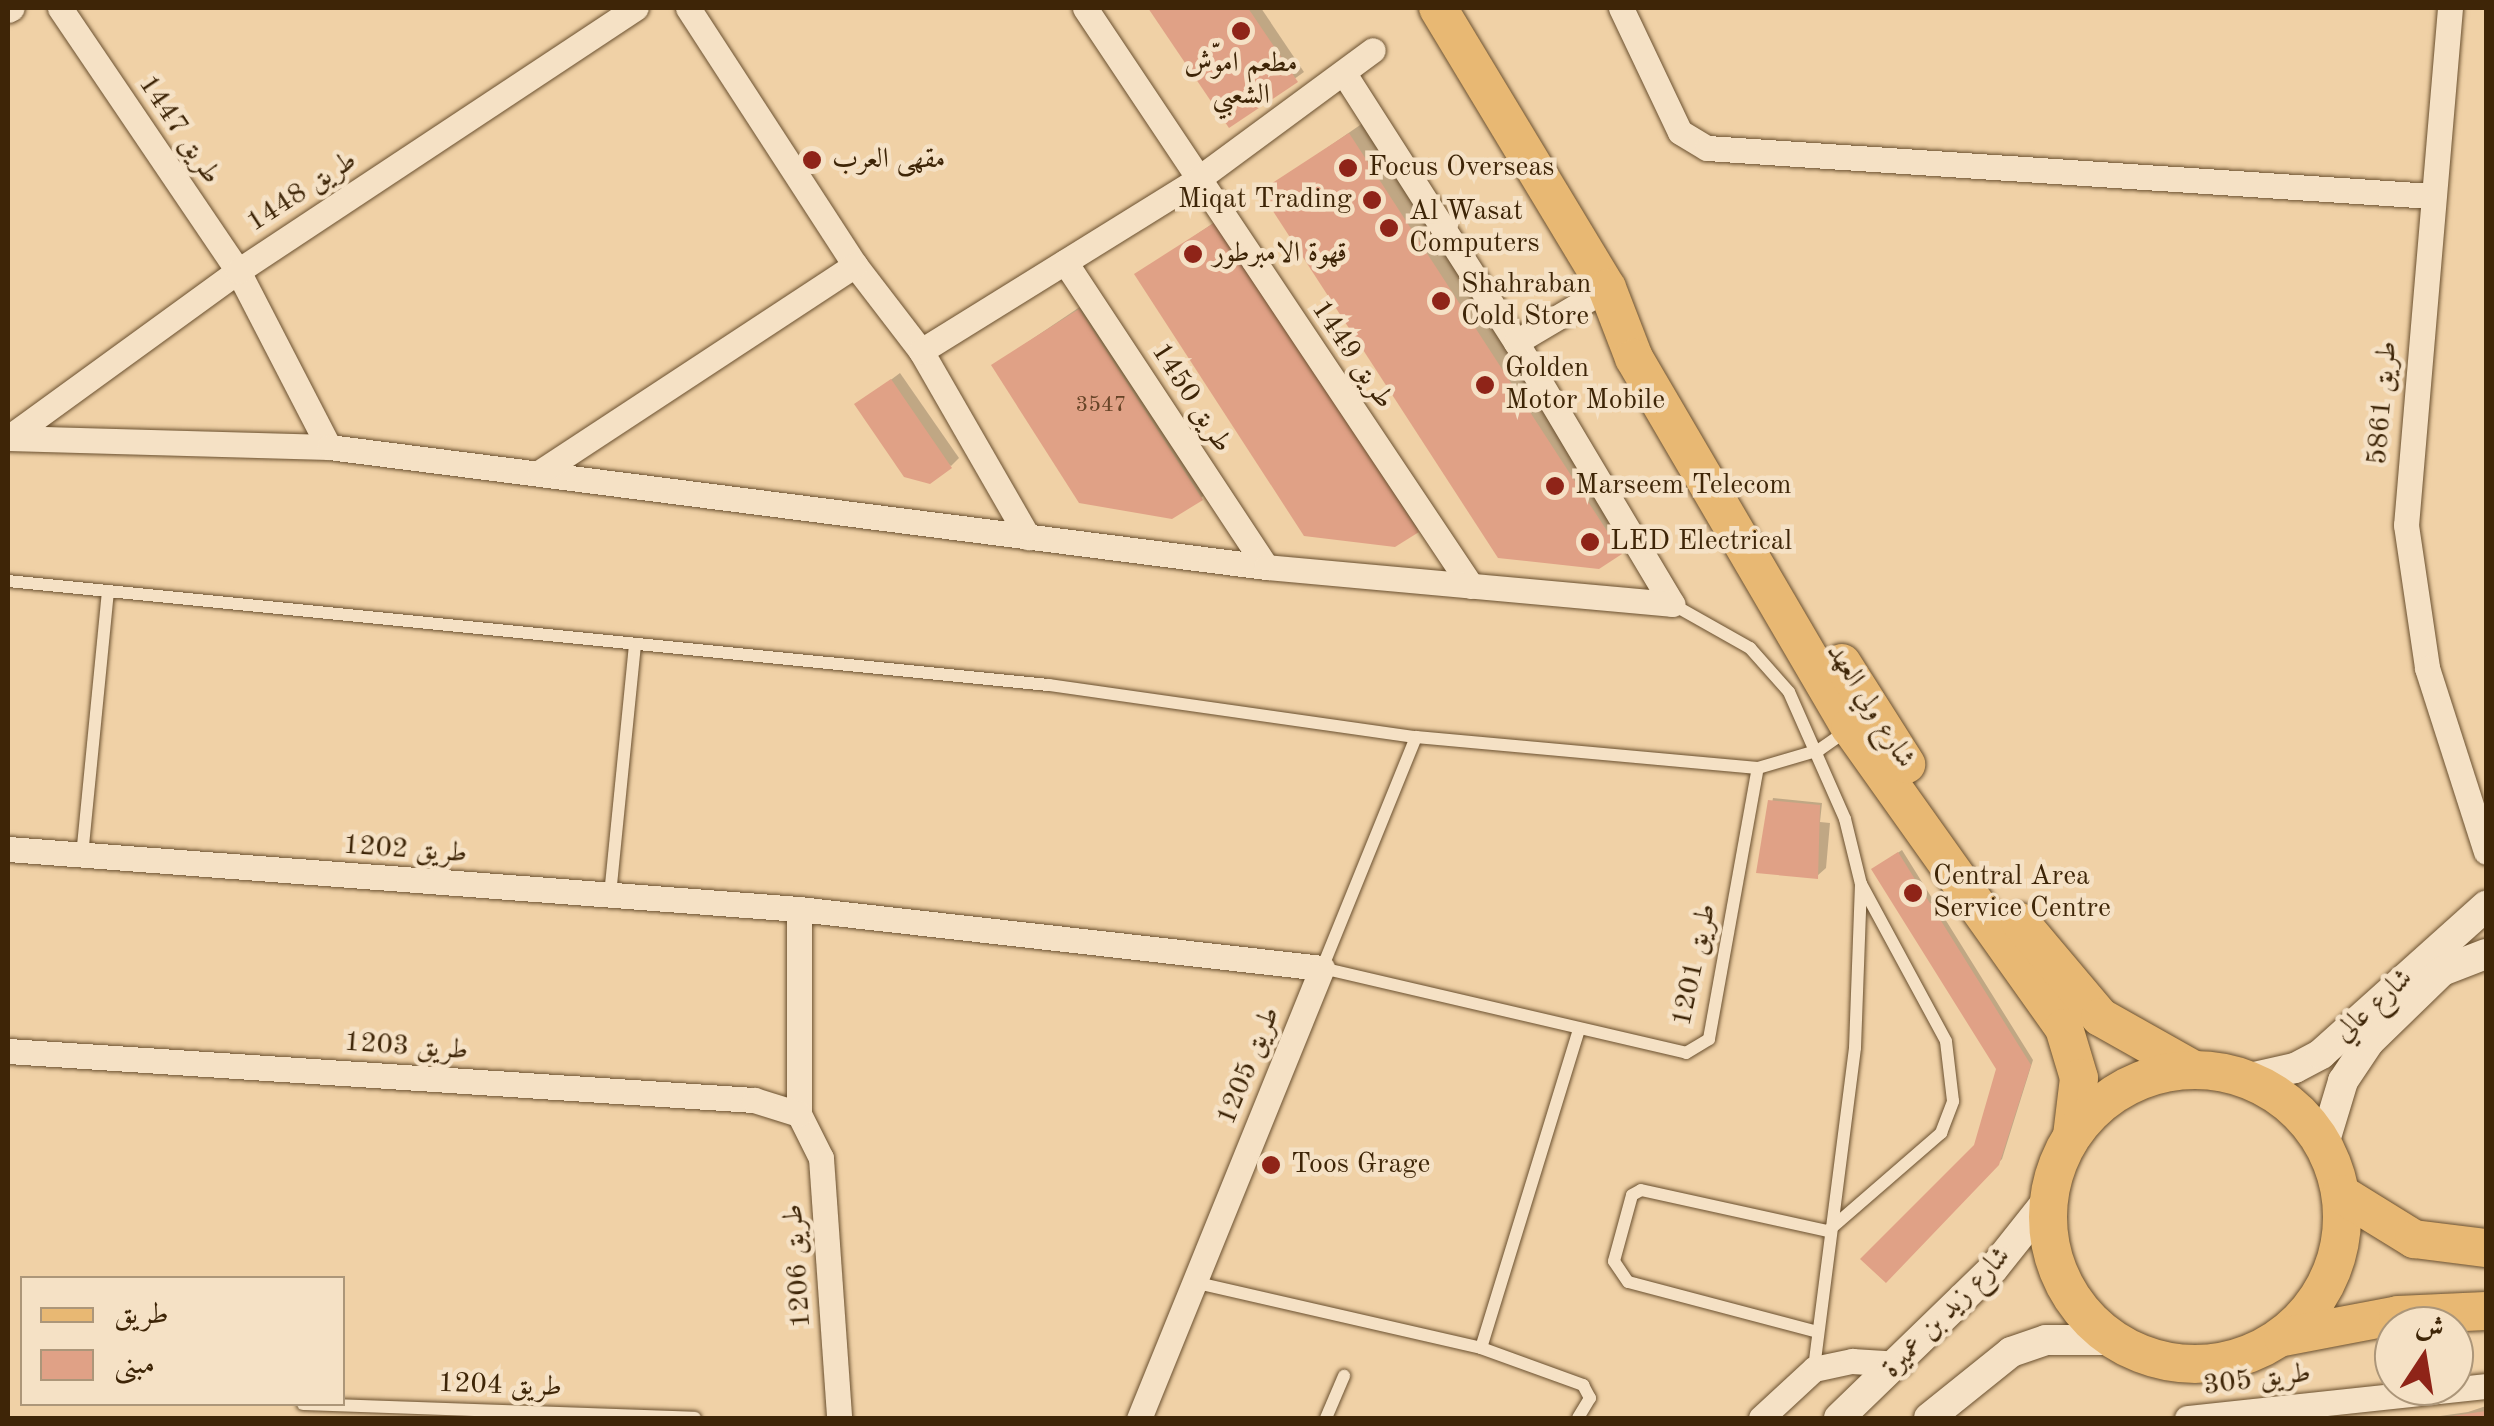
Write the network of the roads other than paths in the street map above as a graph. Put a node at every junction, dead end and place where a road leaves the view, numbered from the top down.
1 (60, 8) edge
2 (636, 8) edge
3 (688, 8) edge
4 (1085, 8) edge
5 (1438, 8) edge
6 (1621, 8) edge
7 (2450, 8) edge
8 (1373, 50) dead end
9 (1344, 75) junction
10 (1198, 179) junction
11 (2432, 196) junction
12 (1065, 262) junction
13 (855, 265) junction
14 (238, 271) junction
15 (1607, 288) junction
16 (1516, 342) junction
17 (921, 351) junction
18 (8, 438) edge
19 (329, 447) junction
20 (540, 472) junction
21 (1028, 537) junction
22 (1266, 566) junction
23 (8, 581) edge
24 (1471, 586) junction
25 (108, 591) junction
26 (1672, 604) junction
27 (635, 644) junction
28 (1850, 728) junction
29 (1416, 738) junction
30 (1819, 750) junction
31 (1758, 768) junction
32 (2480, 806) edge
33 (8, 849) edge
34 (2486, 852) edge
35 (82, 856) junction
36 (1861, 884) junction
37 (610, 895) junction
38 (2486, 906) edge
39 (798, 909) junction
40 (2486, 954) edge
41 (1322, 968) junction
42 (2419, 977) junction
43 (1579, 1030) junction
44 (8, 1051) edge
45 (2194, 1070) junction
46 (2246, 1079) junction
47 (799, 1114) junction
48 (2072, 1136) junction
49 (2324, 1144) junction
50 (2342, 1194) junction
51 (2047, 1200) junction
52 (1828, 1231) junction
53 (2486, 1248) edge
54 (1194, 1282) junction
55 (2485, 1313) edge
56 (1814, 1331) junction
57 (2283, 1336) junction
58 (2112, 1340) junction
59 (1481, 1348) junction
60 (1900, 1364) junction
61 (1814, 1369) junction
62 (1344, 1376) dead end
63 (2486, 1386) edge
64 (345, 1406) edge
65 (2334, 1410) edge
66 (695, 1418) edge
67 (839, 1418) edge
68 (1139, 1418) edge
69 (1326, 1418) edge
70 (1578, 1418) edge
71 (1761, 1418) edge
72 (1838, 1418) edge
73 (1929, 1418) edge
74 (2187, 1418) edge

1 - 14 street, طريق 1447
2 - 14 street, طريق 1448
3 - 13 street
4 - 10 street, طريق 1449
5 - 15 main road, شارع ولي العهد
6 - 11 street
7 - 11 street, طريق 5861
8 - 9 street
9 - 10 street
9 - 16 street
10 - 12 street
10 - 24 street, طريق 1449
11 - 32 street, طريق 5861
12 - 17 street
12 - 22 street, طريق 1450
13 - 17 street
13 - 20 street
14 - 18 street, طريق 1448
14 - 19 street, طريق 1447
15 - 16 street
15 - 28 main road, شارع ولي العهد
15 - 45 main road, شارع ولي العهد
16 - 26 street
17 - 21 street
18 - 19 street
19 - 20 street
20 - 21 street
21 - 22 street
22 - 24 street
23 - 25 lane
24 - 26 street
25 - 27 lane
25 - 35 lane
26 - 30 lane
27 - 29 lane
27 - 37 lane
28 - 30 lane
28 - 48 main road, شارع ولي العهد
29 - 31 lane
29 - 41 lane, طريق 1205
30 - 31 lane
30 - 36 lane
31 - 43 lane, طريق 1201
32 - 34 street, طريق 5861
33 - 35 street, طريق 1202
35 - 37 street, طريق 1202
36 - 52 lane
36 - 52 lane
37 - 39 street, طريق 1202
38 - 42 street, شارع عالي
39 - 41 street, طريق 1202
39 - 47 street
40 - 42 street, شارع عالي
41 - 43 lane, طريق 1201
41 - 54 street, طريق 1205
42 - 46 street, شارع عالي
42 - 49 street, شارع عالي
43 - 59 lane
44 - 47 street, طريق 1203
45 - 46 main road
45 - 48 main road
46 - 49 main road
47 - 67 street, طريق 1206
48 - 51 main road
49 - 50 main road
50 - 53 main road
50 - 57 main road
51 - 58 main road
51 - 60 street, شارع زيد بن عميرة
52 - 56 lane
52 - 56 lane
54 - 59 lane
54 - 68 street, طريق 1205
55 - 57 main road
56 - 61 lane
57 - 58 main road
58 - 73 street
59 - 70 lane
60 - 61 street
60 - 72 street, شارع زيد بن عميرة
61 - 71 street
62 - 69 lane
63 - 65 street, طريق 305
64 - 66 lane, طريق 1204
65 - 74 street, طريق 305

